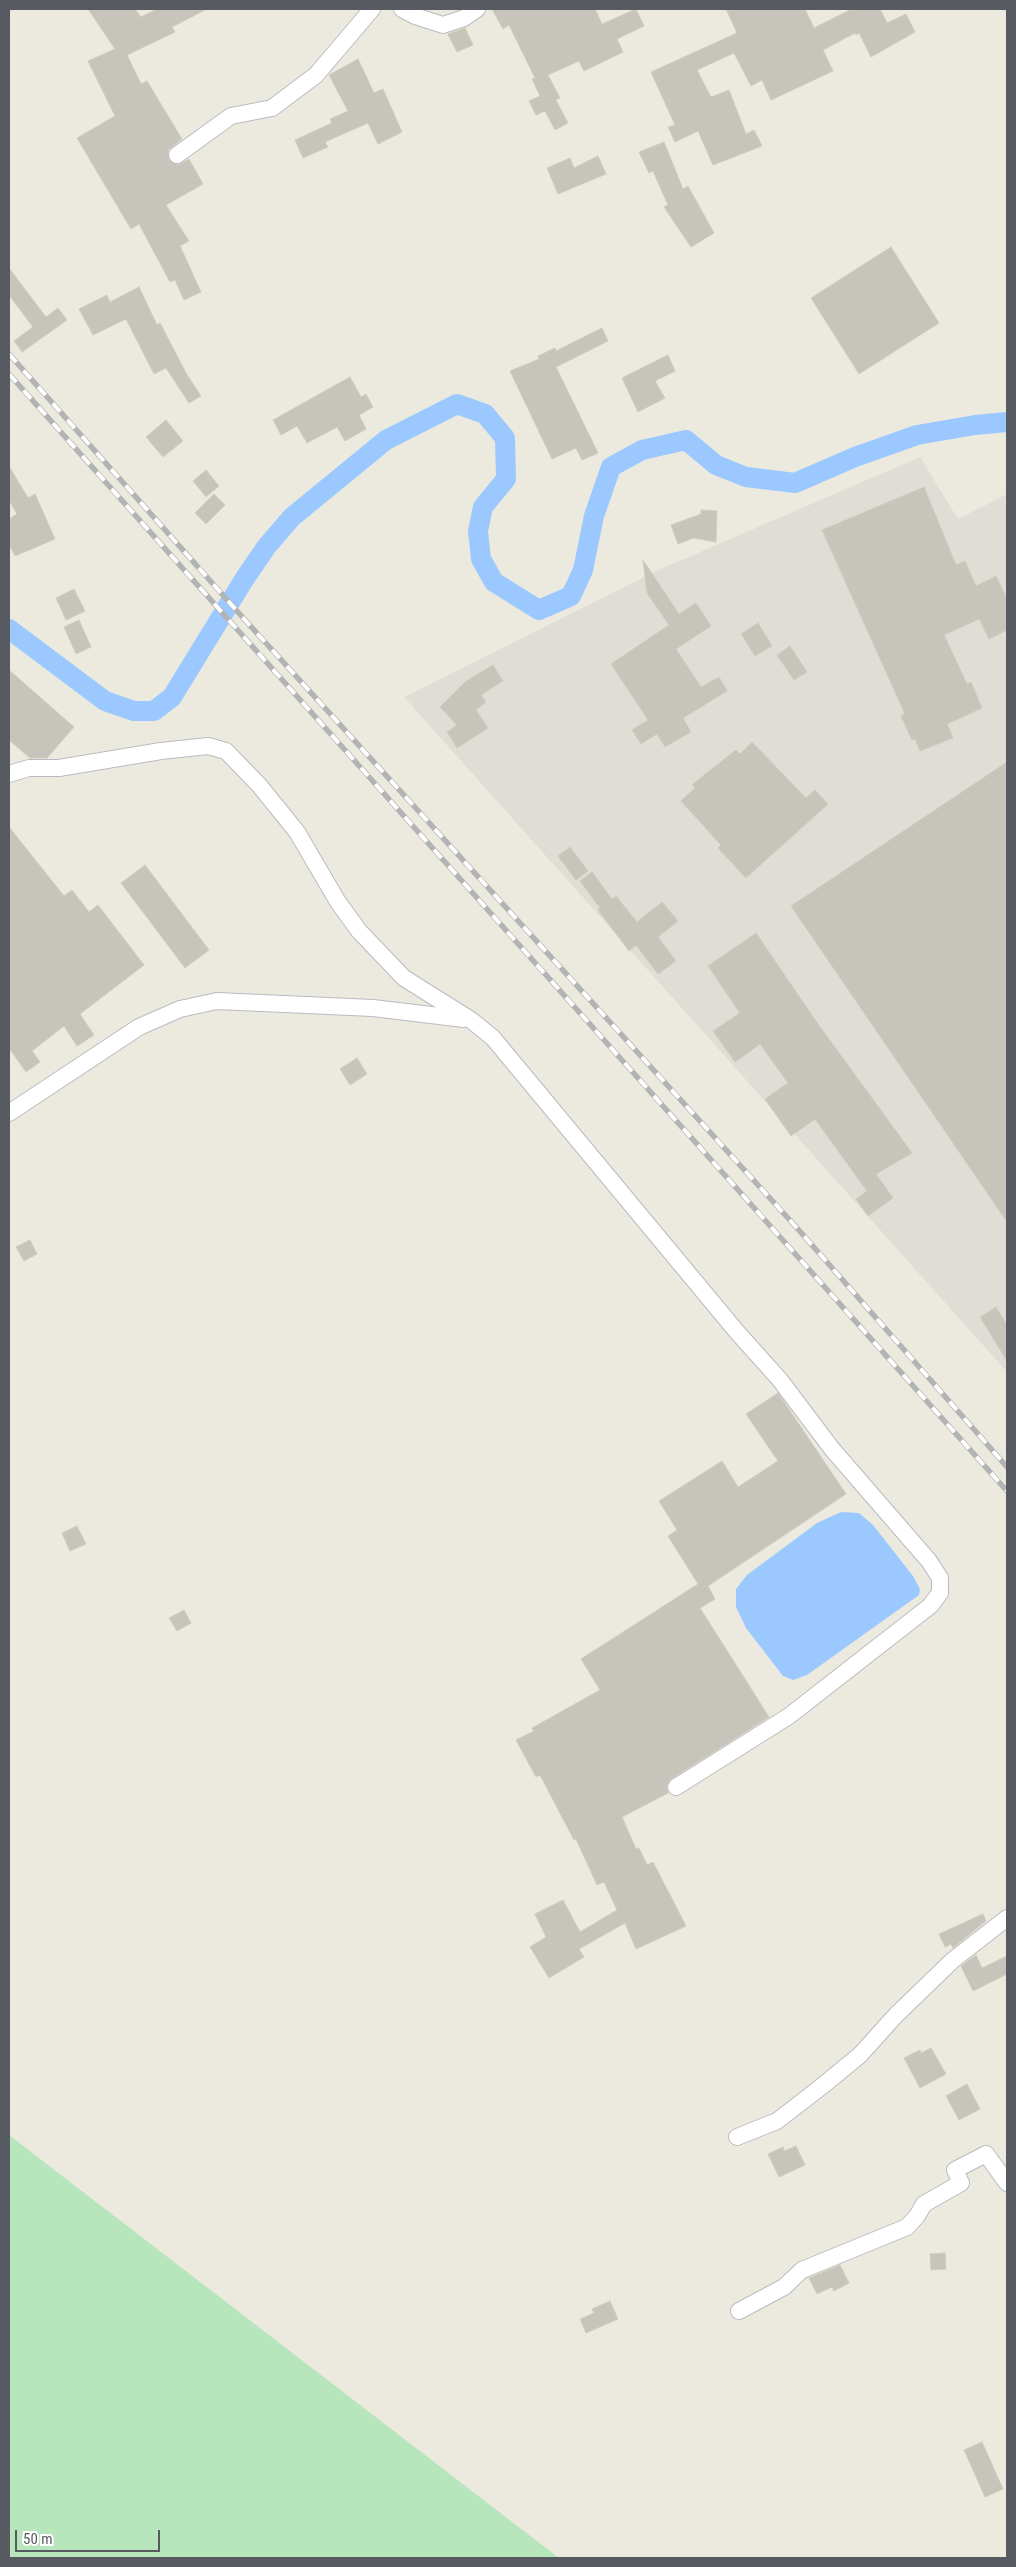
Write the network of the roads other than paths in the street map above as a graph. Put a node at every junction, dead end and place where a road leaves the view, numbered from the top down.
1 (372, 9) edge
2 (402, 9) edge
3 (477, 9) edge
4 (177, 155) dead end
5 (9, 774) edge
6 (472, 1020) junction
7 (9, 1112) edge
8 (676, 1787) dead end
9 (1007, 1918) edge
10 (737, 2137) dead end
11 (1007, 2183) edge
12 (739, 2311) dead end

1 - 4 street
2 - 3 street
5 - 6 street
6 - 7 street
6 - 8 street
9 - 10 street
11 - 12 street

